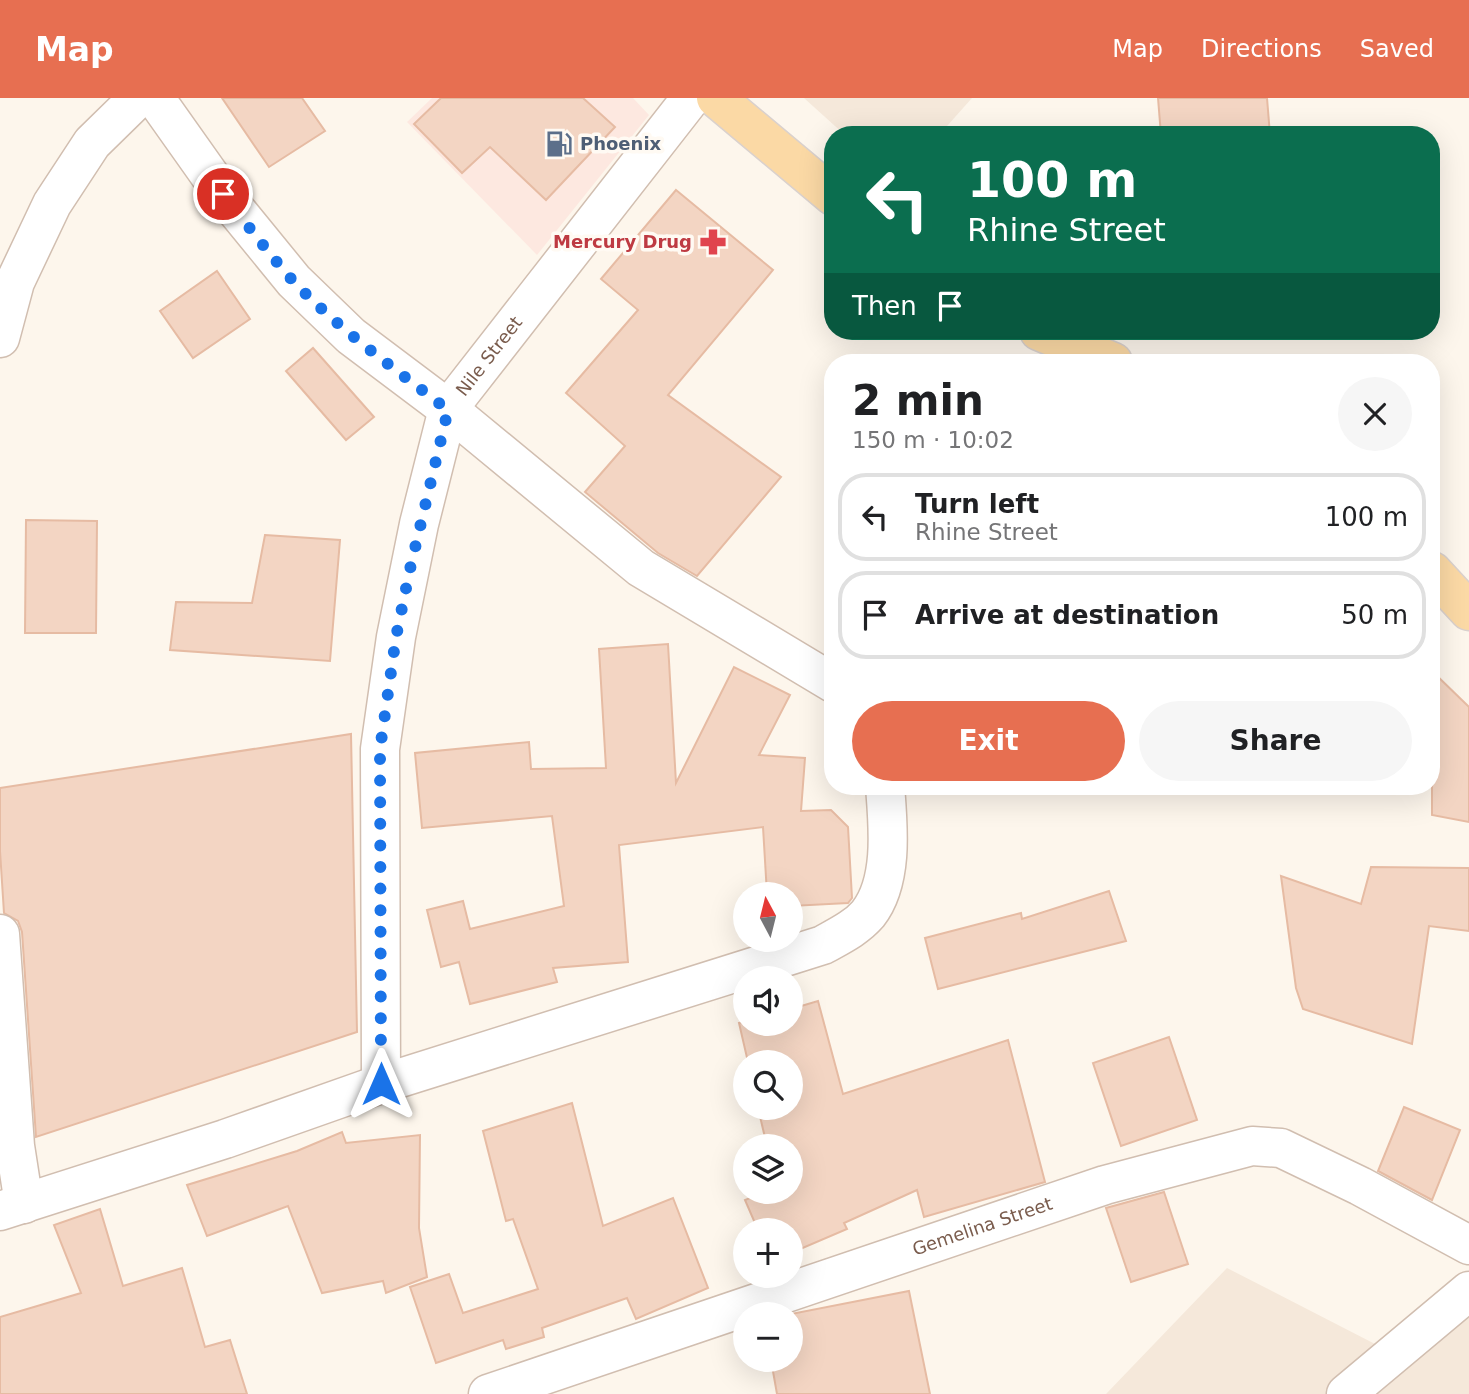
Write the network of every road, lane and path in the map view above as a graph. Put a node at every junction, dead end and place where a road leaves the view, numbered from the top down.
1 (138, 98) edge
2 (155, 98) edge
3 (691, 98) edge
4 (716, 98) edge
5 (824, 188) edge
6 (0, 338) edge
7 (1060, 340) edge
8 (1094, 354) edge
9 (448, 410) junction
10 (824, 678) edge
11 (886, 795) edge
12 (0, 934) edge
13 (381, 1084) junction
14 (12, 1208) edge
15 (1469, 1245) edge
16 (1469, 1291) edge
17 (488, 1394) edge
18 (1346, 1394) edge

1 - 6 street
2 - 9 street
3 - 9 street, Nile Street
4 - 5 main road
7 - 8 main road
9 - 10 street
9 - 13 street, Nile Street
11 - 13 street
12 - 14 street
13 - 14 street
15 - 17 street, Gemelina Street
16 - 18 street

